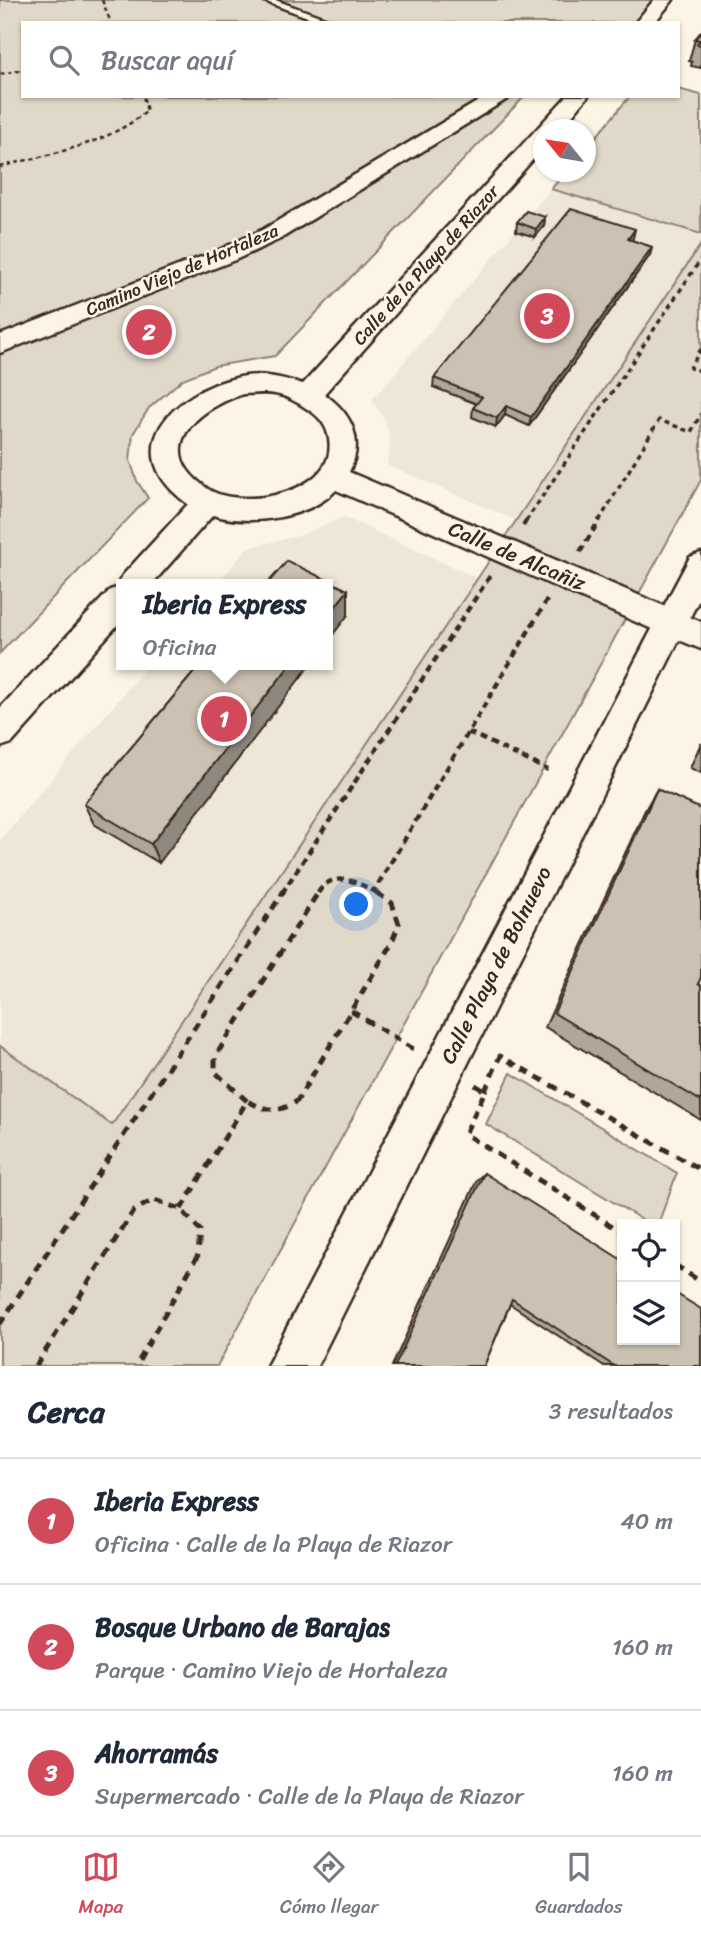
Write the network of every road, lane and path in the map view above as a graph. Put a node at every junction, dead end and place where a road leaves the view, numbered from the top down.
1 (102, 0) edge
2 (266, 0) edge
3 (664, 0) edge
4 (110, 21) edge
5 (328, 21) edge
6 (646, 21) edge
7 (21, 70) edge
8 (0, 74) edge
9 (144, 98) edge
10 (499, 98) edge
11 (576, 98) edge
12 (558, 119) edge
13 (533, 146) edge
14 (0, 167) edge
15 (701, 259) edge
16 (0, 345) edge
17 (701, 349) edge
18 (701, 372) edge
19 (309, 394) junction
20 (701, 414) edge
21 (332, 476) junction
22 (207, 502) junction
23 (522, 528) dead end
24 (580, 552) dead end
25 (701, 565) edge
26 (491, 575) dead end
27 (138, 579) edge
28 (547, 600) dead end
29 (116, 604) edge
30 (686, 629) edge
31 (0, 732) edge
32 (468, 732) junction
33 (548, 770) dead end
34 (374, 891) junction
35 (351, 1012) junction
36 (415, 1050) dead end
37 (463, 1079) dead end
38 (485, 1091) junction
39 (247, 1101) junction
40 (701, 1170) edge
41 (181, 1209) junction
42 (617, 1230) edge
43 (680, 1268) edge
44 (701, 1282) edge
45 (0, 1324) edge
46 (36, 1366) edge
47 (135, 1366) edge
48 (291, 1366) edge

1 - 4 path
2 - 5 lane
3 - 6 street
7 - 8 path
9 - 14 path
10 - 16 street, Camino Viejo de Hortaleza
11 - 12 street
13 - 19 street, Calle de la Playa de Riazor
15 - 23 path
17 - 18 path
19 - 21 street
19 - 22 street
20 - 24 path
21 - 22 street
21 - 30 street, Calle de Alcañiz
22 - 27 street
25 - 30 street, Calle Playa de Bolnuevo
26 - 45 path
28 - 32 path
29 - 31 street
30 - 48 street, Calle Playa de Bolnuevo
32 - 33 path
32 - 34 path
34 - 35 path
34 - 39 path
35 - 36 path
35 - 39 path
37 - 38 path
38 - 40 path
38 - 42 path
39 - 41 path
41 - 46 path
41 - 47 path
43 - 44 path

